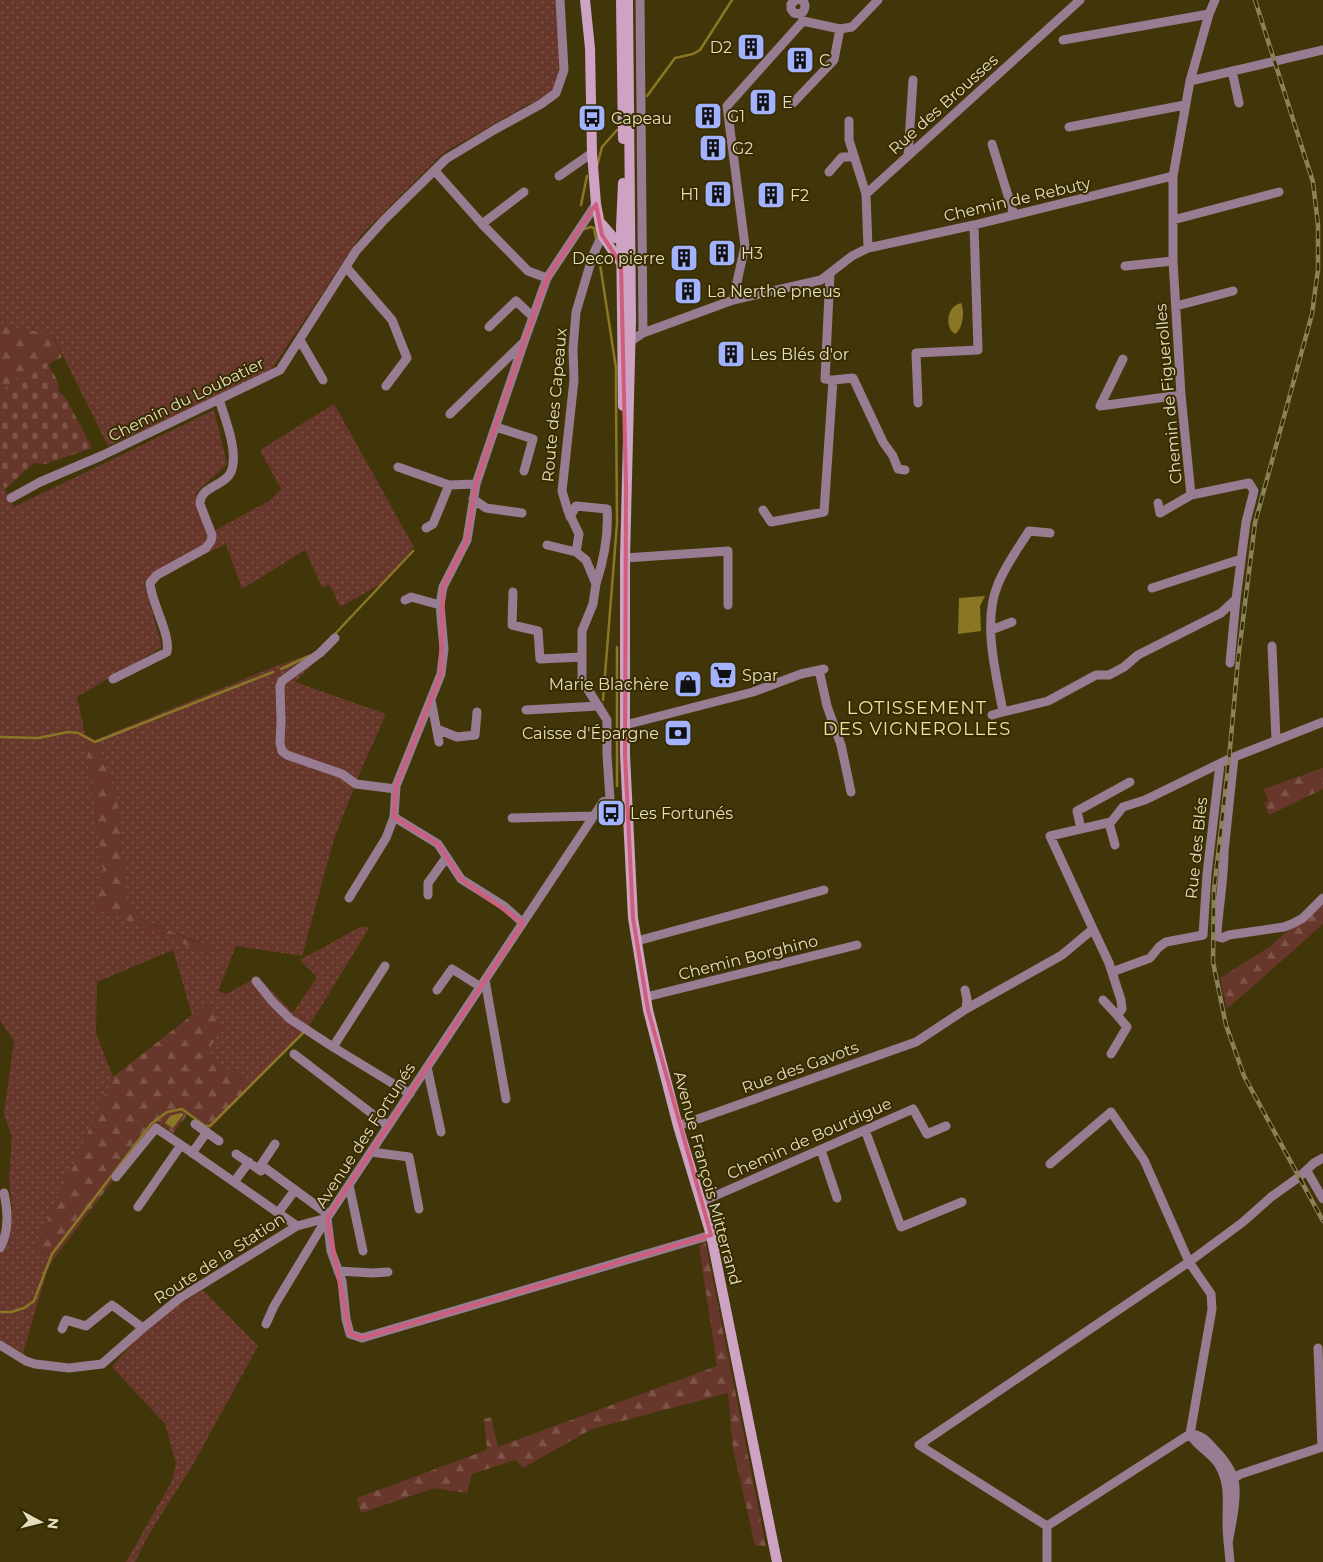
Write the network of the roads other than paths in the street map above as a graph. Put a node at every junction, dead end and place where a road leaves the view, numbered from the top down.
1 (560, 0) edge
2 (585, 0) edge
3 (621, 0) edge
4 (628, 0) edge
5 (640, 0) edge
6 (796, 0) edge
7 (801, 0) edge
8 (878, 0) edge
9 (1080, 0) edge
10 (1215, 0) edge
11 (801, 12) junction
12 (1209, 14) junction
13 (803, 21) junction
14 (840, 29) junction
15 (1064, 40) dead end
16 (1323, 50) edge
17 (1232, 71) junction
18 (913, 80) dead end
19 (1190, 81) junction
20 (793, 103) dead end
21 (1239, 103) dead end
22 (1185, 105) junction
23 (849, 120) dead end
24 (1069, 127) dead end
25 (992, 144) dead end
26 (592, 153) junction
27 (908, 156) junction
28 (854, 157) junction
29 (435, 171) junction
30 (829, 172) dead end
31 (560, 176) dead end
32 (1173, 176) junction
33 (524, 192) dead end
34 (1279, 192) dead end
35 (866, 194) junction
36 (596, 204) junction
37 (1014, 215) junction
38 (1173, 220) junction
39 (482, 224) junction
40 (974, 225) junction
41 (603, 229) junction
42 (621, 240) junction
43 (868, 248) junction
44 (1173, 261) junction
45 (621, 264) junction
46 (1125, 266) dead end
47 (346, 267) junction
48 (830, 273) junction
49 (547, 278) junction
50 (1233, 291) dead end
51 (733, 300) junction
52 (1176, 306) junction
53 (533, 317) junction
54 (631, 322) junction
55 (489, 327) dead end
56 (643, 333) junction
57 (300, 340) junction
58 (631, 341) junction
59 (524, 342) junction
60 (1123, 359) dead end
61 (323, 380) dead end
62 (833, 380) junction
63 (386, 386) dead end
64 (1181, 394) junction
65 (219, 399) junction
66 (918, 403) dead end
67 (450, 414) dead end
68 (496, 426) junction
69 (398, 467) dead end
70 (905, 470) dead end
71 (524, 471) dead end
72 (476, 484) junction
73 (449, 486) junction
74 (626, 487) junction
75 (1191, 495) junction
76 (11, 498) dead end
77 (473, 499) junction
78 (1158, 504) dead end
79 (763, 510) dead end
80 (522, 513) dead end
81 (570, 517) junction
82 (426, 528) dead end
83 (1050, 533) dead end
84 (547, 545) dead end
85 (576, 552) junction
86 (625, 558) junction
87 (1241, 559) junction
88 (596, 584) junction
89 (1152, 588) dead end
90 (513, 592) dead end
91 (1236, 599) junction
92 (405, 600) dead end
93 (440, 605) junction
94 (728, 605) dead end
95 (1012, 622) dead end
96 (991, 630) junction
97 (335, 638) dead end
98 (1272, 646) dead end
99 (582, 658) junction
100 (1230, 663) dead end
101 (113, 679) dead end
102 (431, 700) junction
103 (599, 706) junction
104 (526, 710) dead end
105 (477, 712) dead end
106 (1003, 712) junction
107 (992, 715) dead end
108 (1323, 722) edge
109 (625, 724) junction
110 (437, 729) junction
111 (1276, 740) junction
112 (439, 742) dead end
113 (1234, 757) junction
114 (1220, 764) junction
115 (1130, 782) dead end
116 (396, 789) junction
117 (851, 792) dead end
118 (594, 816) junction
119 (394, 817) junction
120 (512, 818) dead end
121 (1109, 823) junction
122 (1081, 829) junction
123 (1115, 845) dead end
124 (446, 858) junction
125 (1207, 874) junction
126 (1222, 876) junction
127 (824, 890) dead end
128 (428, 894) dead end
129 (349, 898) dead end
130 (1323, 898) edge
131 (523, 923) junction
132 (1093, 929) junction
133 (637, 941) junction
134 (857, 945) dead end
135 (385, 966) dead end
136 (1112, 972) junction
137 (256, 981) dead end
138 (483, 984) junction
139 (438, 990) dead end
140 (965, 990) dead end
141 (646, 997) junction
142 (1102, 1000) dead end
143 (966, 1009) junction
144 (1117, 1015) junction
145 (333, 1046) junction
146 (294, 1054) dead end
147 (1110, 1054) dead end
148 (427, 1067) junction
149 (410, 1094) junction
150 (506, 1099) dead end
151 (195, 1124) dead end
152 (388, 1126) junction
153 (678, 1126) junction
154 (946, 1126) dead end
155 (865, 1130) junction
156 (207, 1132) junction
157 (441, 1132) dead end
158 (219, 1141) dead end
159 (275, 1144) dead end
160 (181, 1145) junction
161 (821, 1150) junction
162 (371, 1152) junction
163 (192, 1153) junction
164 (236, 1154) dead end
165 (1323, 1158) edge
166 (249, 1162) junction
167 (1050, 1164) dead end
168 (261, 1171) dead end
169 (1307, 1171) junction
170 (116, 1177) dead end
171 (234, 1182) junction
172 (280, 1185) dead end
173 (349, 1185) junction
174 (4, 1193) dead end
175 (292, 1194) junction
176 (837, 1198) dead end
177 (1323, 1200) edge
178 (303, 1202) dead end
179 (701, 1202) junction
180 (962, 1202) dead end
181 (138, 1208) dead end
182 (419, 1209) dead end
183 (278, 1213) junction
184 (328, 1216) junction
185 (296, 1226) junction
186 (711, 1235) junction
187 (0, 1248) edge
188 (363, 1251) dead end
189 (1188, 1262) junction
190 (338, 1271) junction
191 (388, 1272) dead end
192 (266, 1324) dead end
193 (143, 1328) junction
194 (62, 1329) dead end
195 (0, 1345) edge
196 (1318, 1348) dead end
197 (1190, 1434) junction
198 (1230, 1480) junction
199 (1047, 1526) junction
200 (777, 1562) edge
201 (1048, 1562) edge
202 (1230, 1562) edge

1 - 29 street, Chemin du Loubatier
2 - 26 main road
3 - 42 main road
4 - 54 main road
5 - 56 street
6 - 11 street
7 - 11 street
8 - 14 street
9 - 27 street, Rue des Brousses
10 - 12 street, Chemin de Figuerolles
11 - 13 street
12 - 15 street
12 - 19 street, Chemin de Figuerolles
13 - 14 street
13 - 51 street
14 - 20 street
16 - 17 street
17 - 19 street
17 - 21 street
18 - 27 street
19 - 22 street, Chemin de Figuerolles
22 - 24 street
22 - 32 street, Chemin de Figuerolles
23 - 28 street
25 - 37 street
26 - 31 street
26 - 36 main road
27 - 35 street, Rue des Brousses
28 - 30 street
28 - 35 street
29 - 39 street
29 - 47 street, Chemin du Loubatier
32 - 37 street, Chemin de Rebuty
32 - 38 street, Chemin de Figuerolles
33 - 39 street
34 - 38 street
35 - 43 street
36 - 41 main road
36 - 49 street
37 - 40 street, Chemin de Rebuty
38 - 44 street, Chemin de Figuerolles
39 - 49 street
40 - 43 street, Chemin de Rebuty
40 - 66 street
41 - 42 main road
41 - 45 main road
41 - 81 street, Route des Capeaux
42 - 45 main road
42 - 54 main road
43 - 48 street
44 - 46 street
44 - 52 street, Chemin de Figuerolles
45 - 74 main road
47 - 57 street, Chemin du Loubatier
47 - 63 street
48 - 51 street
48 - 62 street
49 - 53 street
50 - 52 street
51 - 56 street
52 - 64 street, Chemin de Figuerolles
53 - 55 street
53 - 59 street
54 - 56 street
54 - 58 main road
56 - 58 street
57 - 61 street
57 - 65 street, Chemin du Loubatier
58 - 74 main road
59 - 67 street
59 - 68 street
60 - 64 street
62 - 70 street
62 - 79 street
64 - 75 street, Chemin de Figuerolles
65 - 76 street, Chemin du Loubatier
65 - 101 street
68 - 71 street
68 - 72 street
69 - 73 street
72 - 73 street
72 - 77 street
73 - 82 street
74 - 86 main road, Avenue François Mitterrand
75 - 78 street
75 - 87 street, Chemin de Figuerolles
77 - 80 street
77 - 93 street
81 - 85 street, Route des Capeaux
81 - 88 street
83 - 96 street
84 - 85 street
85 - 88 street
86 - 94 street
86 - 109 main road, Avenue François Mitterrand
87 - 89 street
87 - 91 street, Chemin de Figuerolles
88 - 99 street
90 - 99 street
91 - 100 street, Chemin de Figuerolles
91 - 106 street
92 - 93 street
93 - 102 street
95 - 96 street
96 - 106 street
97 - 116 street
98 - 111 street
99 - 103 street
102 - 110 street
102 - 116 street
103 - 104 street
103 - 118 street, Avenue des Fortunés
105 - 110 street
106 - 107 street
108 - 111 street, Rue des Blés
109 - 117 street
109 - 133 main road, Avenue François Mitterrand
110 - 112 street
111 - 113 street, Rue des Blés
113 - 114 street, Rue des Blés
113 - 126 street, Rue des Blés
114 - 121 street, Rue des Blés
114 - 125 street, Rue des Blés
115 - 122 street
116 - 119 street
118 - 120 street
118 - 131 street, Avenue des Fortunés
119 - 124 street
119 - 129 street
121 - 122 street
121 - 123 street
122 - 132 street
124 - 128 street
124 - 131 street
125 - 126 street
125 - 136 street, Rue des Blés
126 - 130 street, Rue des Blés
127 - 133 street
131 - 138 street, Avenue des Fortunés
132 - 136 street
132 - 143 street, Rue des Gavots
133 - 141 main road, Avenue François Mitterrand
134 - 141 street, Chemin Borghino
135 - 145 street
136 - 144 street
137 - 145 street
138 - 139 street
138 - 148 street, Avenue des Fortunés
138 - 150 street
140 - 143 street
141 - 153 main road, Avenue François Mitterrand
142 - 144 street
143 - 153 street, Rue des Gavots
144 - 147 street
145 - 149 street
146 - 152 street
148 - 149 street, Avenue des Fortunés
148 - 157 street
149 - 152 street, Avenue des Fortunés
151 - 156 street
152 - 162 street, Avenue des Fortunés
153 - 179 main road, Avenue François Mitterrand
154 - 155 street, Chemin de Bourdigue
155 - 161 street, Chemin de Bourdigue
155 - 180 street
156 - 158 street
156 - 163 street
159 - 184 street
160 - 163 street
160 - 170 street
160 - 181 street
161 - 176 street
161 - 179 street, Chemin de Bourdigue
162 - 173 street, Avenue des Fortunés
162 - 182 street
163 - 171 street
164 - 166 street
165 - 169 street
166 - 168 street
166 - 171 street
167 - 189 street
169 - 177 street
169 - 189 street
171 - 183 street
172 - 175 street
173 - 184 street, Avenue des Fortunés
173 - 188 street
174 - 187 street
175 - 178 street
175 - 183 street
179 - 186 main road, Avenue François Mitterrand
183 - 185 street
184 - 185 street, Route de la Station
184 - 190 street, Avenue des Fortunés
184 - 192 street
185 - 193 street, Route de la Station
186 - 190 street, Avenue des Fortunés
186 - 200 main road, Avenue François Mitterrand
189 - 197 street
189 - 199 street
190 - 191 street
193 - 194 street
193 - 195 street, Route de la Station
196 - 198 street
197 - 198 street
197 - 199 street
198 - 202 street
199 - 201 street

